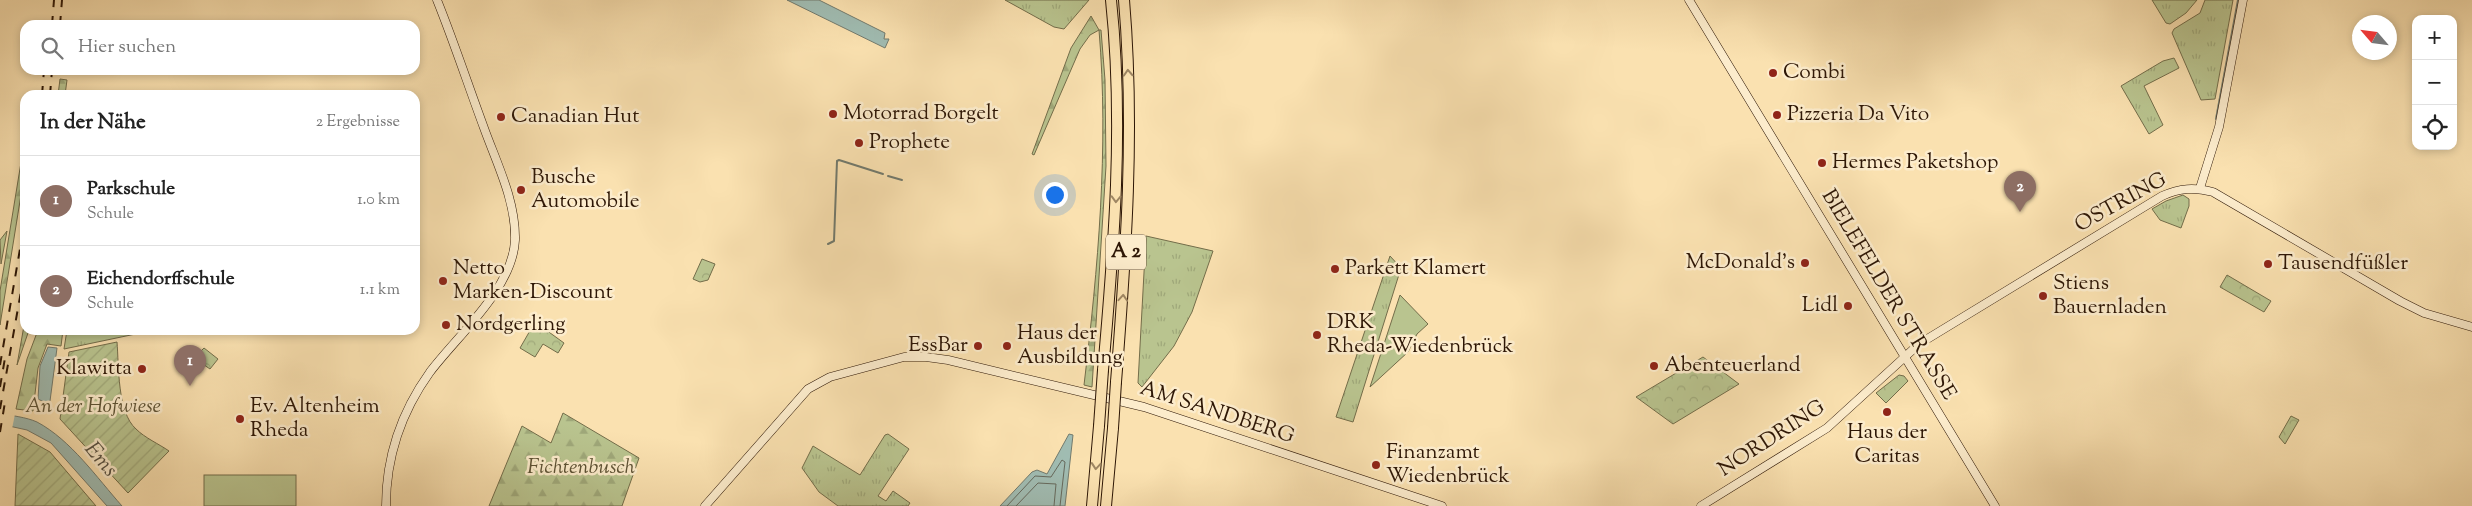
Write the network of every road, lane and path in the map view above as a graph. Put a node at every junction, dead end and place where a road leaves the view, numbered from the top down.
1 (437, 0) edge
2 (1111, 0) edge
3 (1124, 0) edge
4 (1689, 0) edge
5 (2243, 0) edge
6 (2200, 188) junction
7 (2472, 327) edge
8 (1903, 357) junction
9 (386, 506) edge
10 (705, 506) edge
11 (1092, 506) edge
12 (1106, 506) edge
13 (1442, 506) edge
14 (1701, 506) edge
15 (1995, 506) edge

1 - 9 main road
2 -> 11 highway, A 2, bridge
12 -> 3 highway, A 2, bridge
4 - 8 main road, BIELEFELDER STRASSE
5 - 6 main road
6 - 7 main road, OSTRING
6 - 8 main road, OSTRING
8 - 14 main road, NORDRING
8 - 15 main road, BIELEFELDER STRASSE
10 - 13 main road, AM SANDBERG

